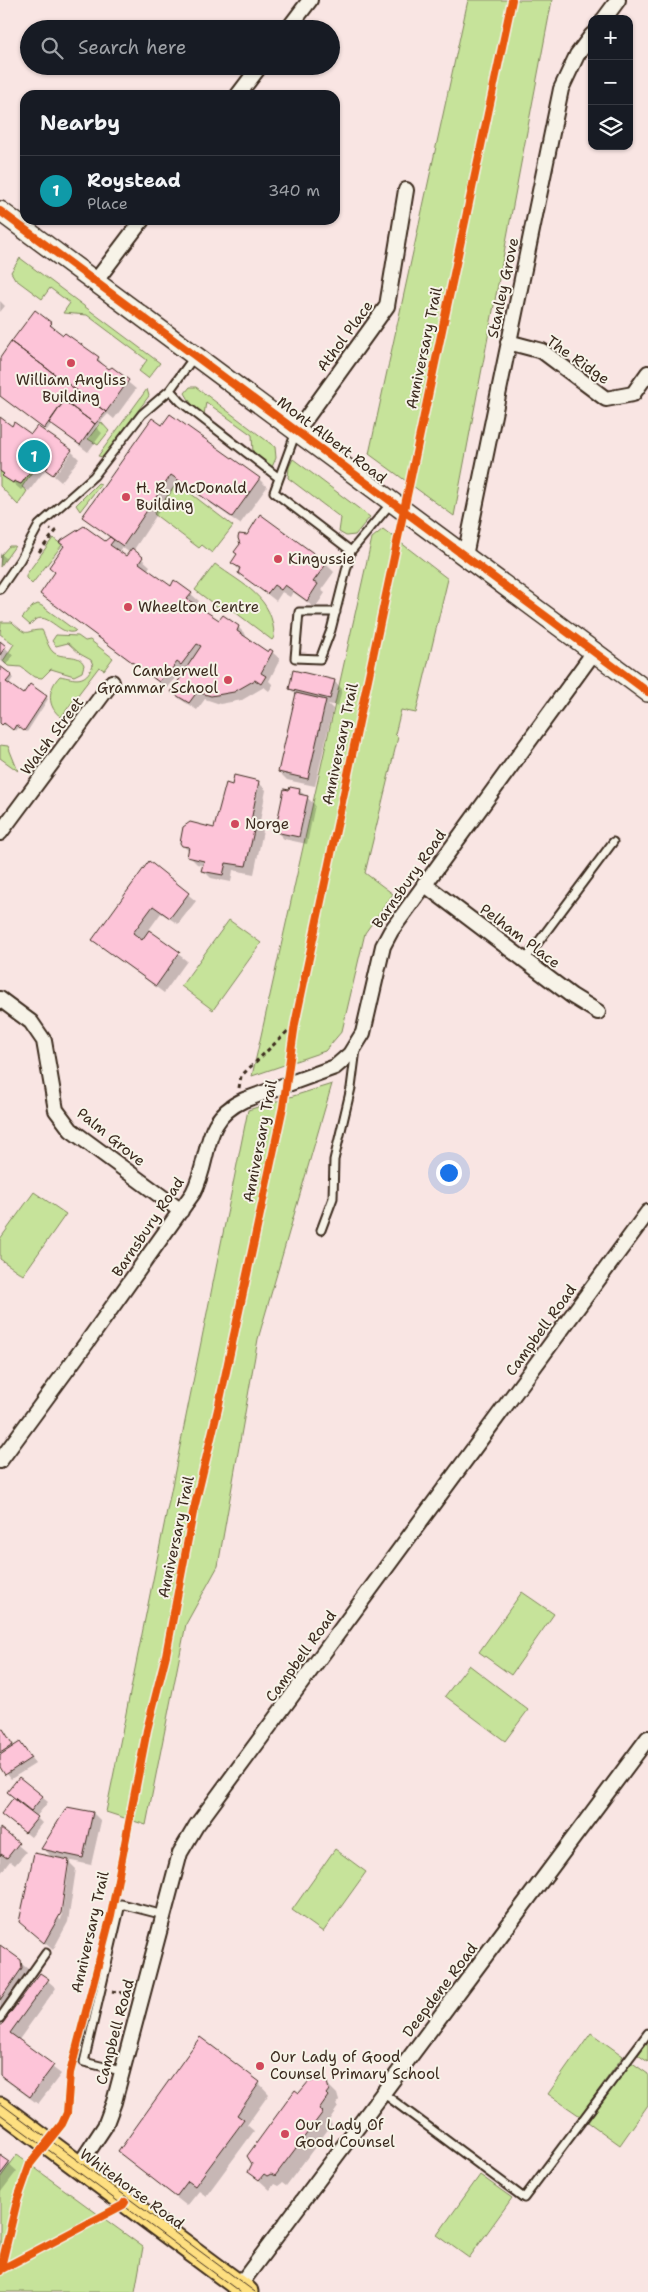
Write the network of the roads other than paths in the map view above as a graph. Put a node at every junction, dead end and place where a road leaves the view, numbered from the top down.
1 (310, 0) edge
2 (618, 0) edge
3 (607, 15) edge
4 (295, 20) edge
5 (588, 41) edge
6 (253, 75) edge
7 (242, 90) edge
8 (406, 190) dead end
9 (0, 211) edge
10 (138, 225) edge
11 (95, 282) junction
12 (508, 342) junction
13 (196, 355) junction
14 (648, 373) edge
15 (170, 390) junction
16 (296, 431) junction
17 (279, 478) junction
18 (392, 502) junction
19 (351, 551) junction
20 (465, 556) junction
21 (0, 589) edge
22 (336, 614) junction
23 (594, 652) junction
24 (112, 682) dead end
25 (648, 692) edge
26 (0, 833) edge
27 (613, 842) dead end
28 (424, 884) junction
29 (525, 960) junction
30 (0, 998) edge
31 (598, 1012) dead end
32 (356, 1046) junction
33 (181, 1211) junction
34 (648, 1212) edge
35 (321, 1230) dead end
36 (0, 1461) edge
37 (648, 1738) edge
38 (164, 1915) junction
39 (46, 1953) dead end
40 (0, 2018) edge
41 (648, 2034) edge
42 (122, 2071) junction
43 (383, 2093) junction
44 (0, 2108) edge
45 (78, 2167) junction
46 (243, 2289) edge

1 - 4 street
2 - 3 street
5 - 12 street, Stanley Grove
6 - 7 street
8 - 16 street, Athol Place
9 - 11 main road, Mont Albert Road
10 - 11 street
11 - 13 main road, Mont Albert Road
12 - 14 street, The Ridge
12 - 20 street, Stanley Grove
13 - 15 lane
13 - 16 main road, Mont Albert Road
15 - 17 lane
15 - 21 lane
16 - 17 lane
16 - 18 main road, Mont Albert Road
17 - 19 lane
18 - 19 lane
18 - 20 main road, Mont Albert Road
19 - 22 lane
20 - 23 main road, Mont Albert Road
22 - 22 lane
23 - 25 main road, Mont Albert Road
23 - 28 street, Barnsbury Road
24 - 26 street, Walsh Street
27 - 29 lane
28 - 29 street, Pelham Place
28 - 32 street, Barnsbury Road
29 - 31 street, Pelham Place
30 - 33 street, Palm Grove
32 - 33 street, Barnsbury Road
32 - 35 lane
33 - 36 street, Barnsbury Road
34 - 38 street, Campbell Road
37 - 43 street, Deepdene Road
38 - 42 street, Campbell Road
38 - 42 lane
39 - 40 lane
41 - 43 lane
42 - 45 street, Campbell Road
43 - 46 street, Deepdene Road
44 - 45 main road, Whitehorse Road
45 - 46 main road, Whitehorse Road

